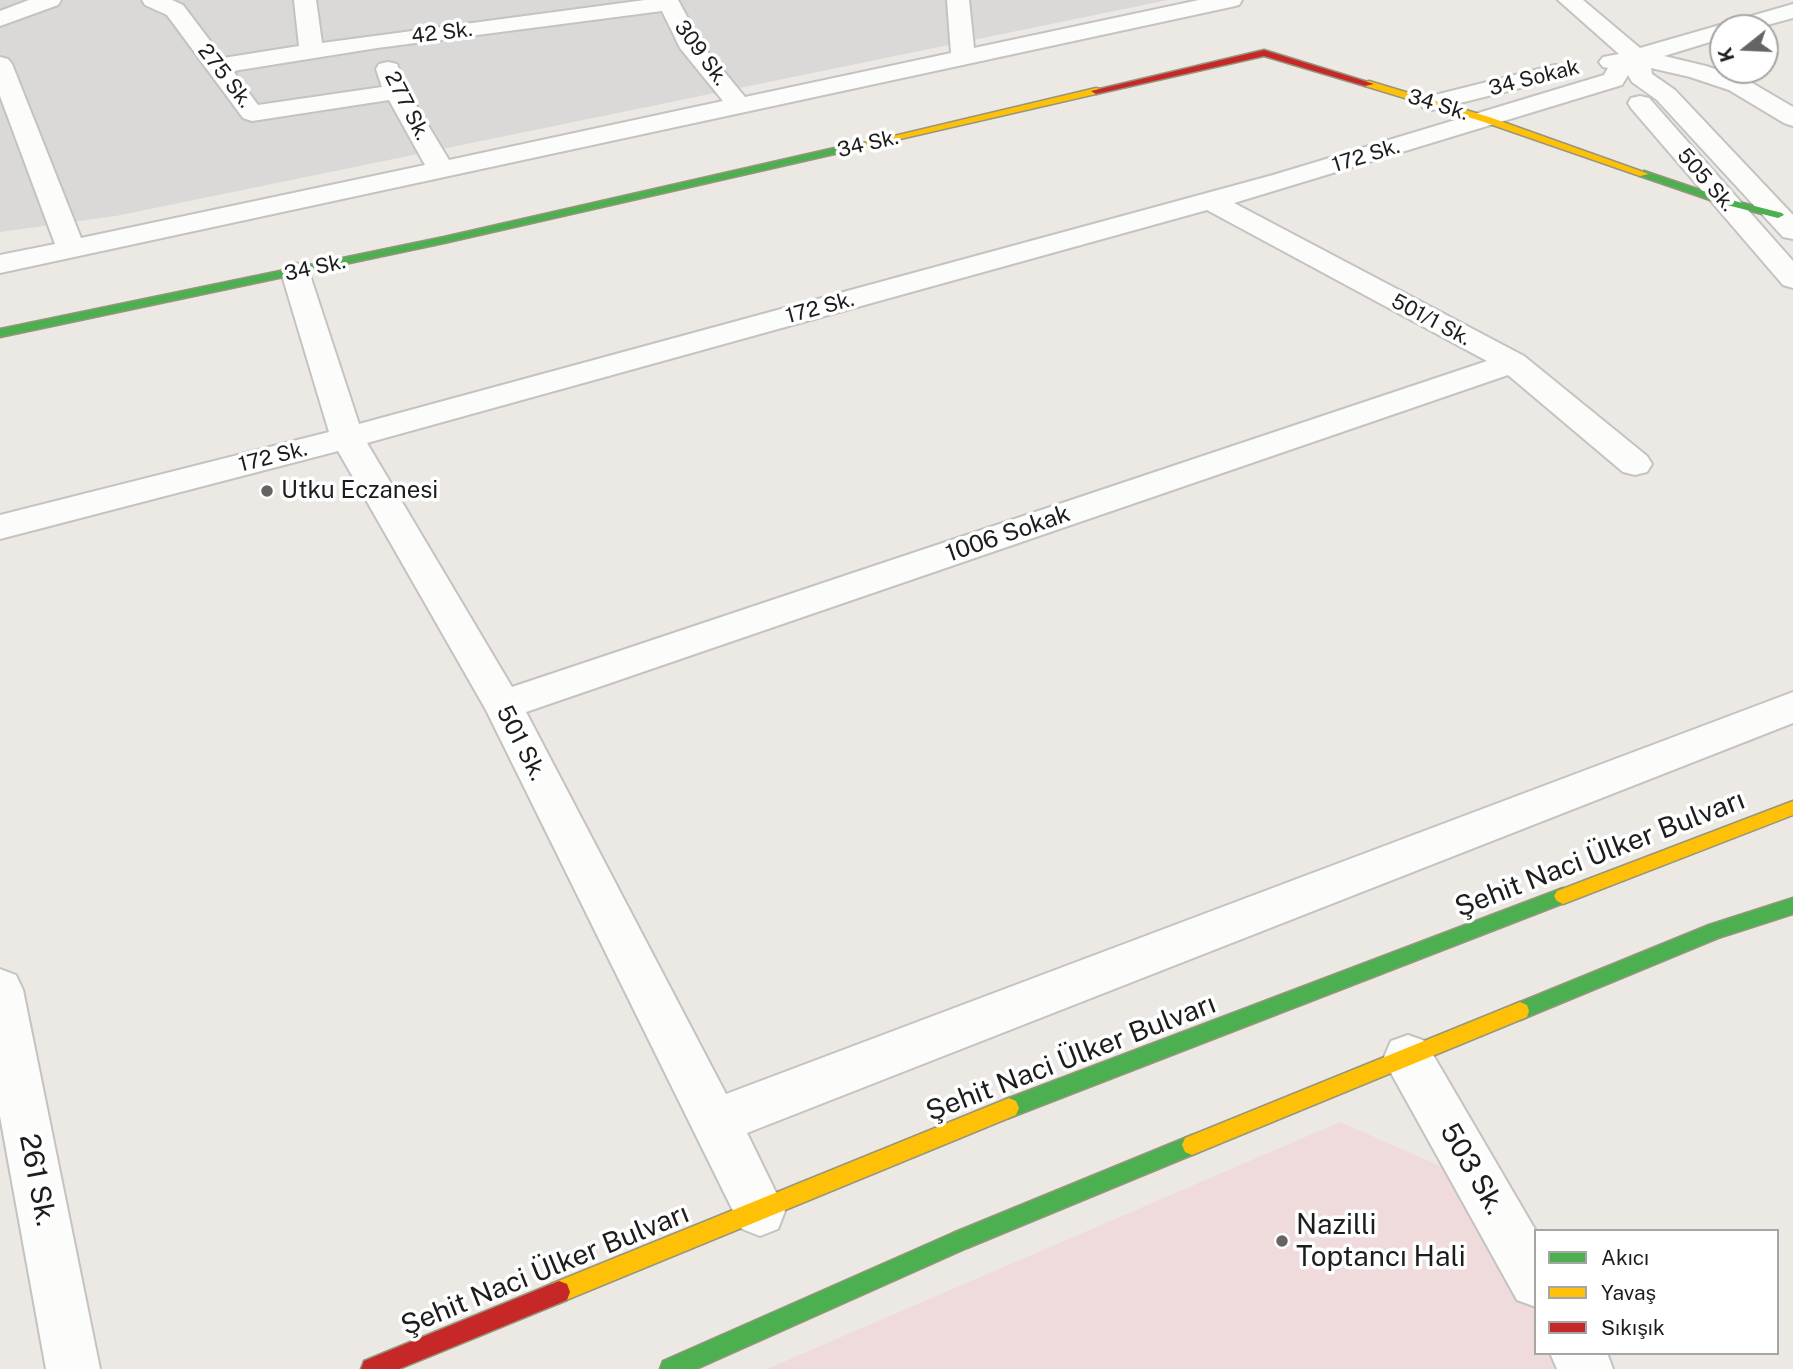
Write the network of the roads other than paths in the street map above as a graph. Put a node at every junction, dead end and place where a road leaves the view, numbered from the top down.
1 (50, 0) edge
2 (153, 0) edge
3 (305, 0) edge
4 (958, 0) edge
5 (1231, 0) edge
6 (1569, 0) edge
7 (667, 2) edge
8 (1157, 7) edge
9 (0, 19) edge
10 (1709, 36) edge
11 (377, 41) junction
12 (311, 51) junction
13 (962, 57) junction
14 (0, 64) edge
15 (1634, 65) junction
16 (216, 66) junction
17 (396, 92) junction
18 (1433, 103) junction
19 (739, 105) junction
20 (1793, 118) edge
21 (1485, 119) junction
22 (441, 169) junction
23 (1210, 201) junction
24 (1723, 201) junction
25 (1785, 223) edge
26 (71, 248) junction
27 (0, 264) edge
28 (295, 272) junction
29 (1793, 279) edge
30 (0, 333) edge
31 (1513, 363) junction
32 (347, 438) junction
33 (1636, 464) dead end
34 (0, 527) edge
35 (503, 705) junction
36 (1793, 707) edge
37 (1793, 808) edge
38 (1793, 906) edge
39 (0, 990) edge
40 (1408, 1057) junction
41 (715, 1122) junction
42 (760, 1210) junction
43 (1534, 1278) edge
44 (73, 1369) edge
45 (372, 1369) edge
46 (671, 1369) edge

1 - 9 street
2 - 16 street, 275 Sk.
3 - 12 street
4 - 13 street
5 - 8 street
6 - 15 street, 505 Sk.
7 - 11 street, 42 Sk.
7 - 19 street, 309 Sk.
8 - 13 street
10 - 15 street
11 - 12 street, 42 Sk.
11 - 17 street, 277 Sk.
12 - 16 street, 42 Sk.
13 - 19 street
14 - 26 street
15 - 18 street, 34 Sokak
15 - 20 street
15 - 21 street, 172 Sk.
15 - 24 street, 505 Sk.
15 - 25 street, 505 Sk.
16 - 17 street, 275 Sk.
17 - 22 street, 277 Sk.
18 - 21 street, 34 Sk.
18 - 28 street, 34 Sk.
19 - 22 street
21 - 23 street, 172 Sk.
21 - 24 street, 34 Sk.
22 - 26 street
23 - 31 street, 501/1 Sk.
23 - 32 street, 172 Sk.
24 - 25 street, 34 Sk.
24 - 29 street, 505 Sk.
26 - 27 street
28 - 30 street, 34 Sk.
28 - 32 street, 501 Sk.
31 - 33 street, 501/1 Sk.
31 - 35 street, 1006 Sokak
32 - 34 street, 172 Sk.
32 - 35 street, 501 Sk.
35 - 41 street, 501 Sk.
36 - 41 street
37 - 42 street, Şehit Naci Ülker Bulvarı
38 - 40 street
39 - 44 street, 261 Sk.
40 - 43 street, 503 Sk.
40 - 46 street
41 - 42 street, 501 Sk.
42 - 45 street, Şehit Naci Ülker Bulvarı

